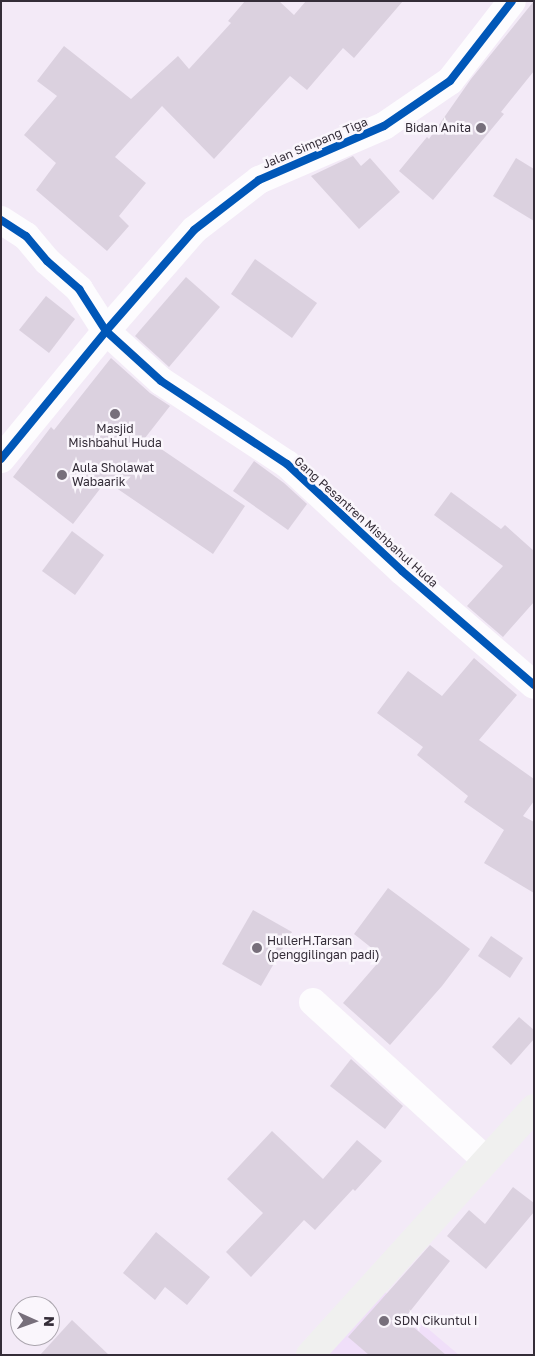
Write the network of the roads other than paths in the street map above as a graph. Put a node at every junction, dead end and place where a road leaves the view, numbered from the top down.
1 (512, 1) edge
2 (1, 220) edge
3 (106, 330) junction
4 (1, 459) edge
5 (534, 685) edge
6 (313, 1002) dead end
7 (534, 1108) edge
8 (486, 1160) junction
9 (310, 1355) edge

1 - 3 street, Jalan Simpang Tiga
2 - 3 street, Gang Pesantren Mishbahul Huda
3 - 4 street, Jalan Simpang Tiga
3 - 5 street, Gang Pesantren Mishbahul Huda
6 - 8 street
7 - 8 street
8 - 9 street

